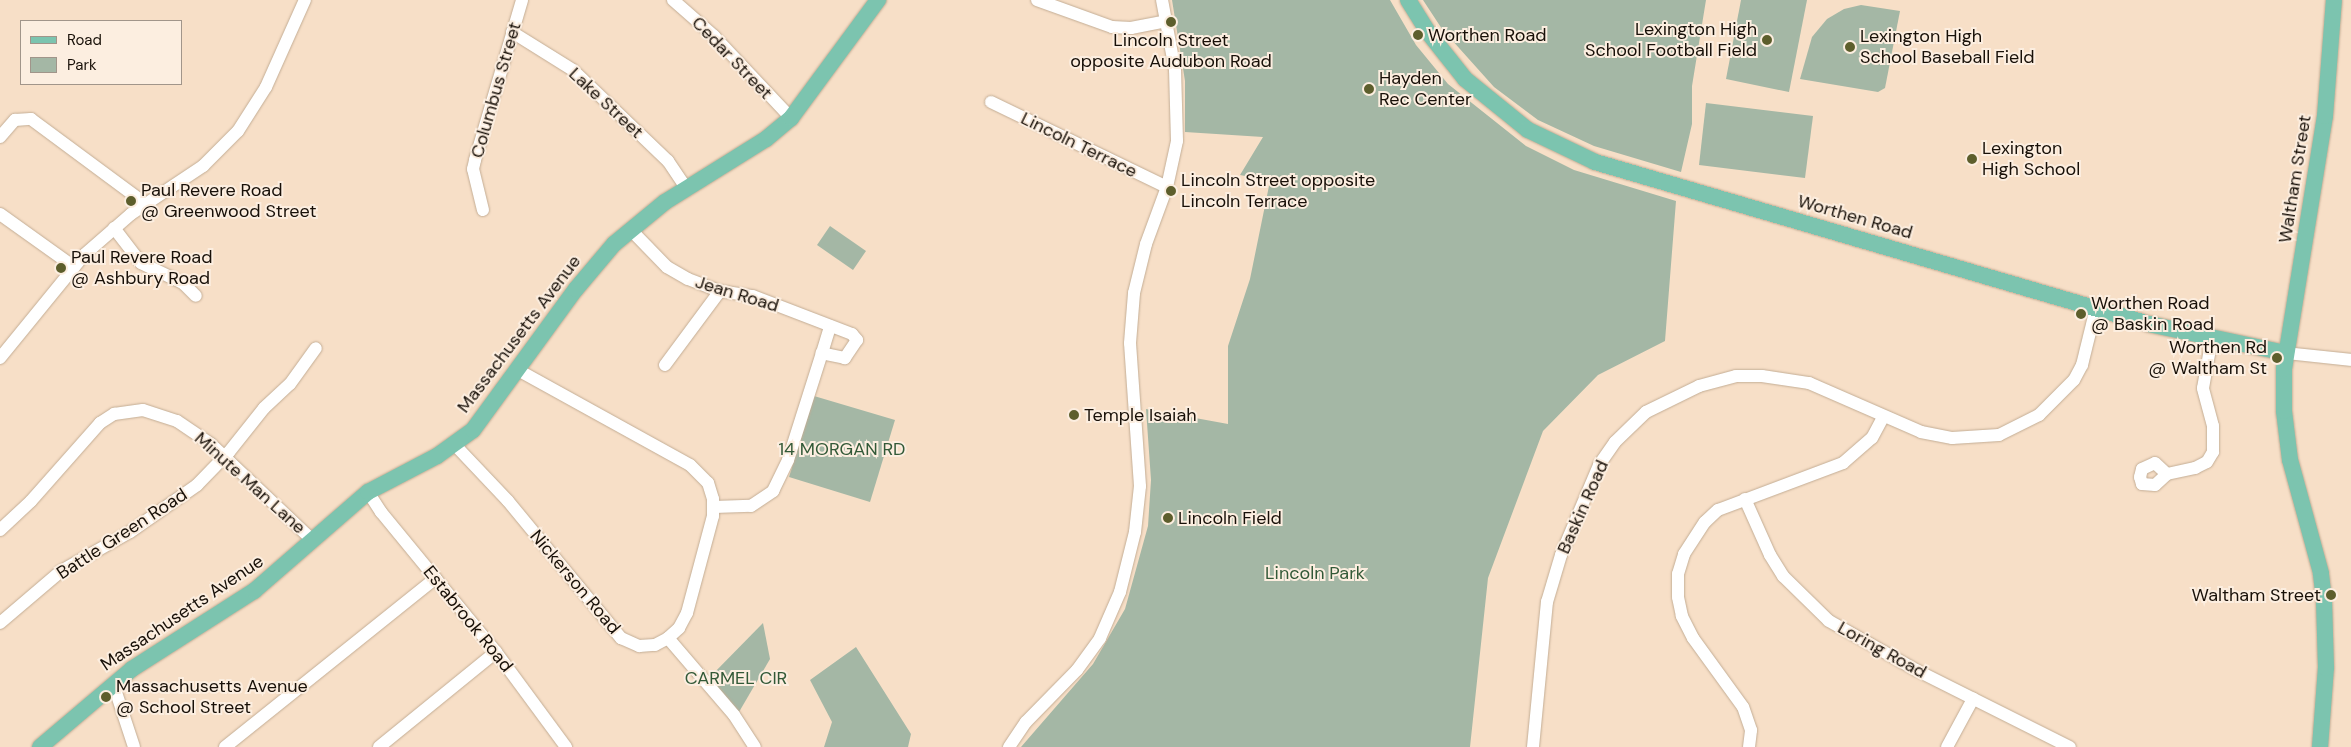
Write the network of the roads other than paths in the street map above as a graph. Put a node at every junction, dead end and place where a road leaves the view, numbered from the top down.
1 (305, 0) edge
2 (522, 0) edge
3 (673, 0) edge
4 (878, 0) edge
5 (1037, 0) edge
6 (1162, 0) edge
7 (1408, 0) edge
8 (2334, 0) edge
9 (1166, 22) junction
10 (512, 32) junction
11 (991, 102) dead end
12 (791, 118) junction
13 (0, 137) edge
14 (1167, 187) junction
15 (686, 188) junction
16 (146, 204) junction
17 (482, 210) dead end
18 (0, 214) edge
19 (114, 228) junction
20 (630, 229) junction
21 (74, 267) junction
22 (720, 290) junction
23 (196, 296) dead end
24 (2096, 308) junction
25 (830, 326) junction
26 (2212, 338) junction
27 (316, 348) dead end
28 (822, 353) junction
29 (2286, 353) junction
30 (0, 358) edge
31 (2351, 360) edge
32 (665, 365) dead end
33 (518, 370) junction
34 (1883, 417) junction
35 (455, 445) junction
36 (224, 458) junction
37 (2167, 474) dead end
38 (368, 492) junction
39 (1745, 498) junction
40 (714, 507) junction
41 (0, 530) edge
42 (312, 540) junction
43 (436, 578) junction
44 (0, 623) edge
45 (668, 638) junction
46 (496, 652) junction
47 (113, 683) junction
48 (1973, 699) junction
49 (40, 747) edge
50 (134, 747) edge
51 (224, 747) edge
52 (379, 747) edge
53 (566, 747) edge
54 (755, 747) edge
55 (1009, 747) edge
56 (1533, 747) edge
57 (1749, 747) edge
58 (1947, 747) edge
59 (2070, 747) edge
60 (2320, 747) edge

1 - 16 street
2 - 10 street, Columbus Street
3 - 12 street, Cedar Street
4 - 12 main road, Massachusetts Avenue
5 - 9 street
6 - 9 street
7 - 24 main road, Worthen Road
8 - 29 main road, Waltham Street
9 - 14 street
10 - 15 street, Lake Street
10 - 17 street, Columbus Street
11 - 14 street, Lincoln Terrace
12 - 15 main road, Massachusetts Avenue
13 - 16 street
14 - 55 street
15 - 20 main road, Massachusetts Avenue
16 - 19 street
18 - 21 street
19 - 21 street
19 - 23 street
20 - 22 street, Jean Road
20 - 33 main road, Massachusetts Avenue
21 - 30 street
22 - 25 street, Jean Road
22 - 32 street
24 - 26 main road, Worthen Road
24 - 34 street, Baskin Road
25 - 28 street
25 - 28 street, Jean Road
26 - 29 main road, Worthen Road
26 - 37 street
27 - 36 street, Battle Green Road
28 - 40 street
29 - 31 street, Worthen Road
29 - 60 main road, Waltham Street
33 - 35 main road, Massachusetts Avenue
33 - 40 street
34 - 39 street
34 - 56 street, Baskin Road
35 - 38 main road, Massachusetts Avenue
35 - 45 street, Nickerson Road
36 - 41 street, Minute Man Lane
36 - 42 street, Minute Man Lane
36 - 44 street, Battle Green Road
38 - 42 main road, Massachusetts Avenue
38 - 43 street, Estabrook Road
39 - 48 street, Loring Road
39 - 57 street
40 - 45 street
42 - 47 main road, Massachusetts Avenue
43 - 46 street, Estabrook Road
43 - 51 street
45 - 54 street
46 - 52 street
46 - 53 street, Estabrook Road
47 - 49 main road, Massachusetts Avenue
47 - 50 street
48 - 58 street
48 - 59 street, Loring Road

